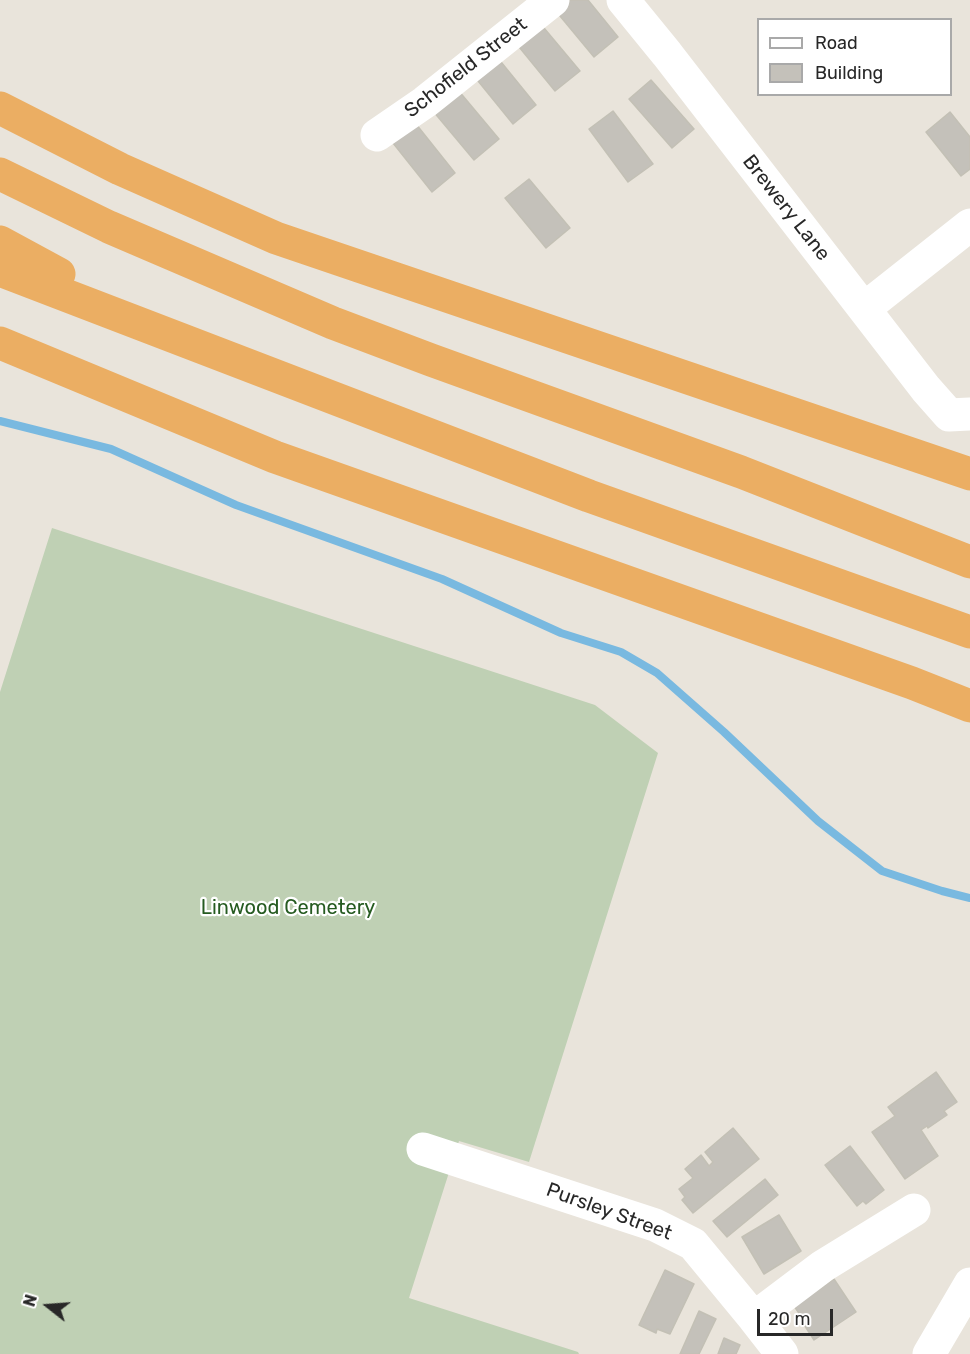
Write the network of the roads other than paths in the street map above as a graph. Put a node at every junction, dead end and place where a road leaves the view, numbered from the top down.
1 (553, 0) edge
2 (623, 0) edge
3 (0, 108) edge
4 (377, 135) dead end
5 (0, 174) edge
6 (970, 225) edge
7 (0, 242) edge
8 (0, 270) edge
9 (865, 308) junction
10 (0, 343) edge
11 (205, 350) junction
12 (960, 415) edge
13 (970, 474) edge
14 (970, 562) edge
15 (970, 632) edge
16 (970, 706) edge
17 (423, 1149) dead end
18 (914, 1210) dead end
19 (970, 1284) edge
20 (754, 1318) junction
21 (782, 1354) edge
22 (929, 1354) edge

1 - 4 street, Schofield Street
2 - 9 street, Brewery Lane
3 - 13 highway
5 - 14 highway
6 - 9 street
7 - 11 highway
8 - 11 highway
9 - 12 street, Brewery Lane
10 - 16 highway
11 - 15 highway
17 - 20 street, Pursley Street
18 - 20 street
19 - 22 street
20 - 21 street, Pursley Street

